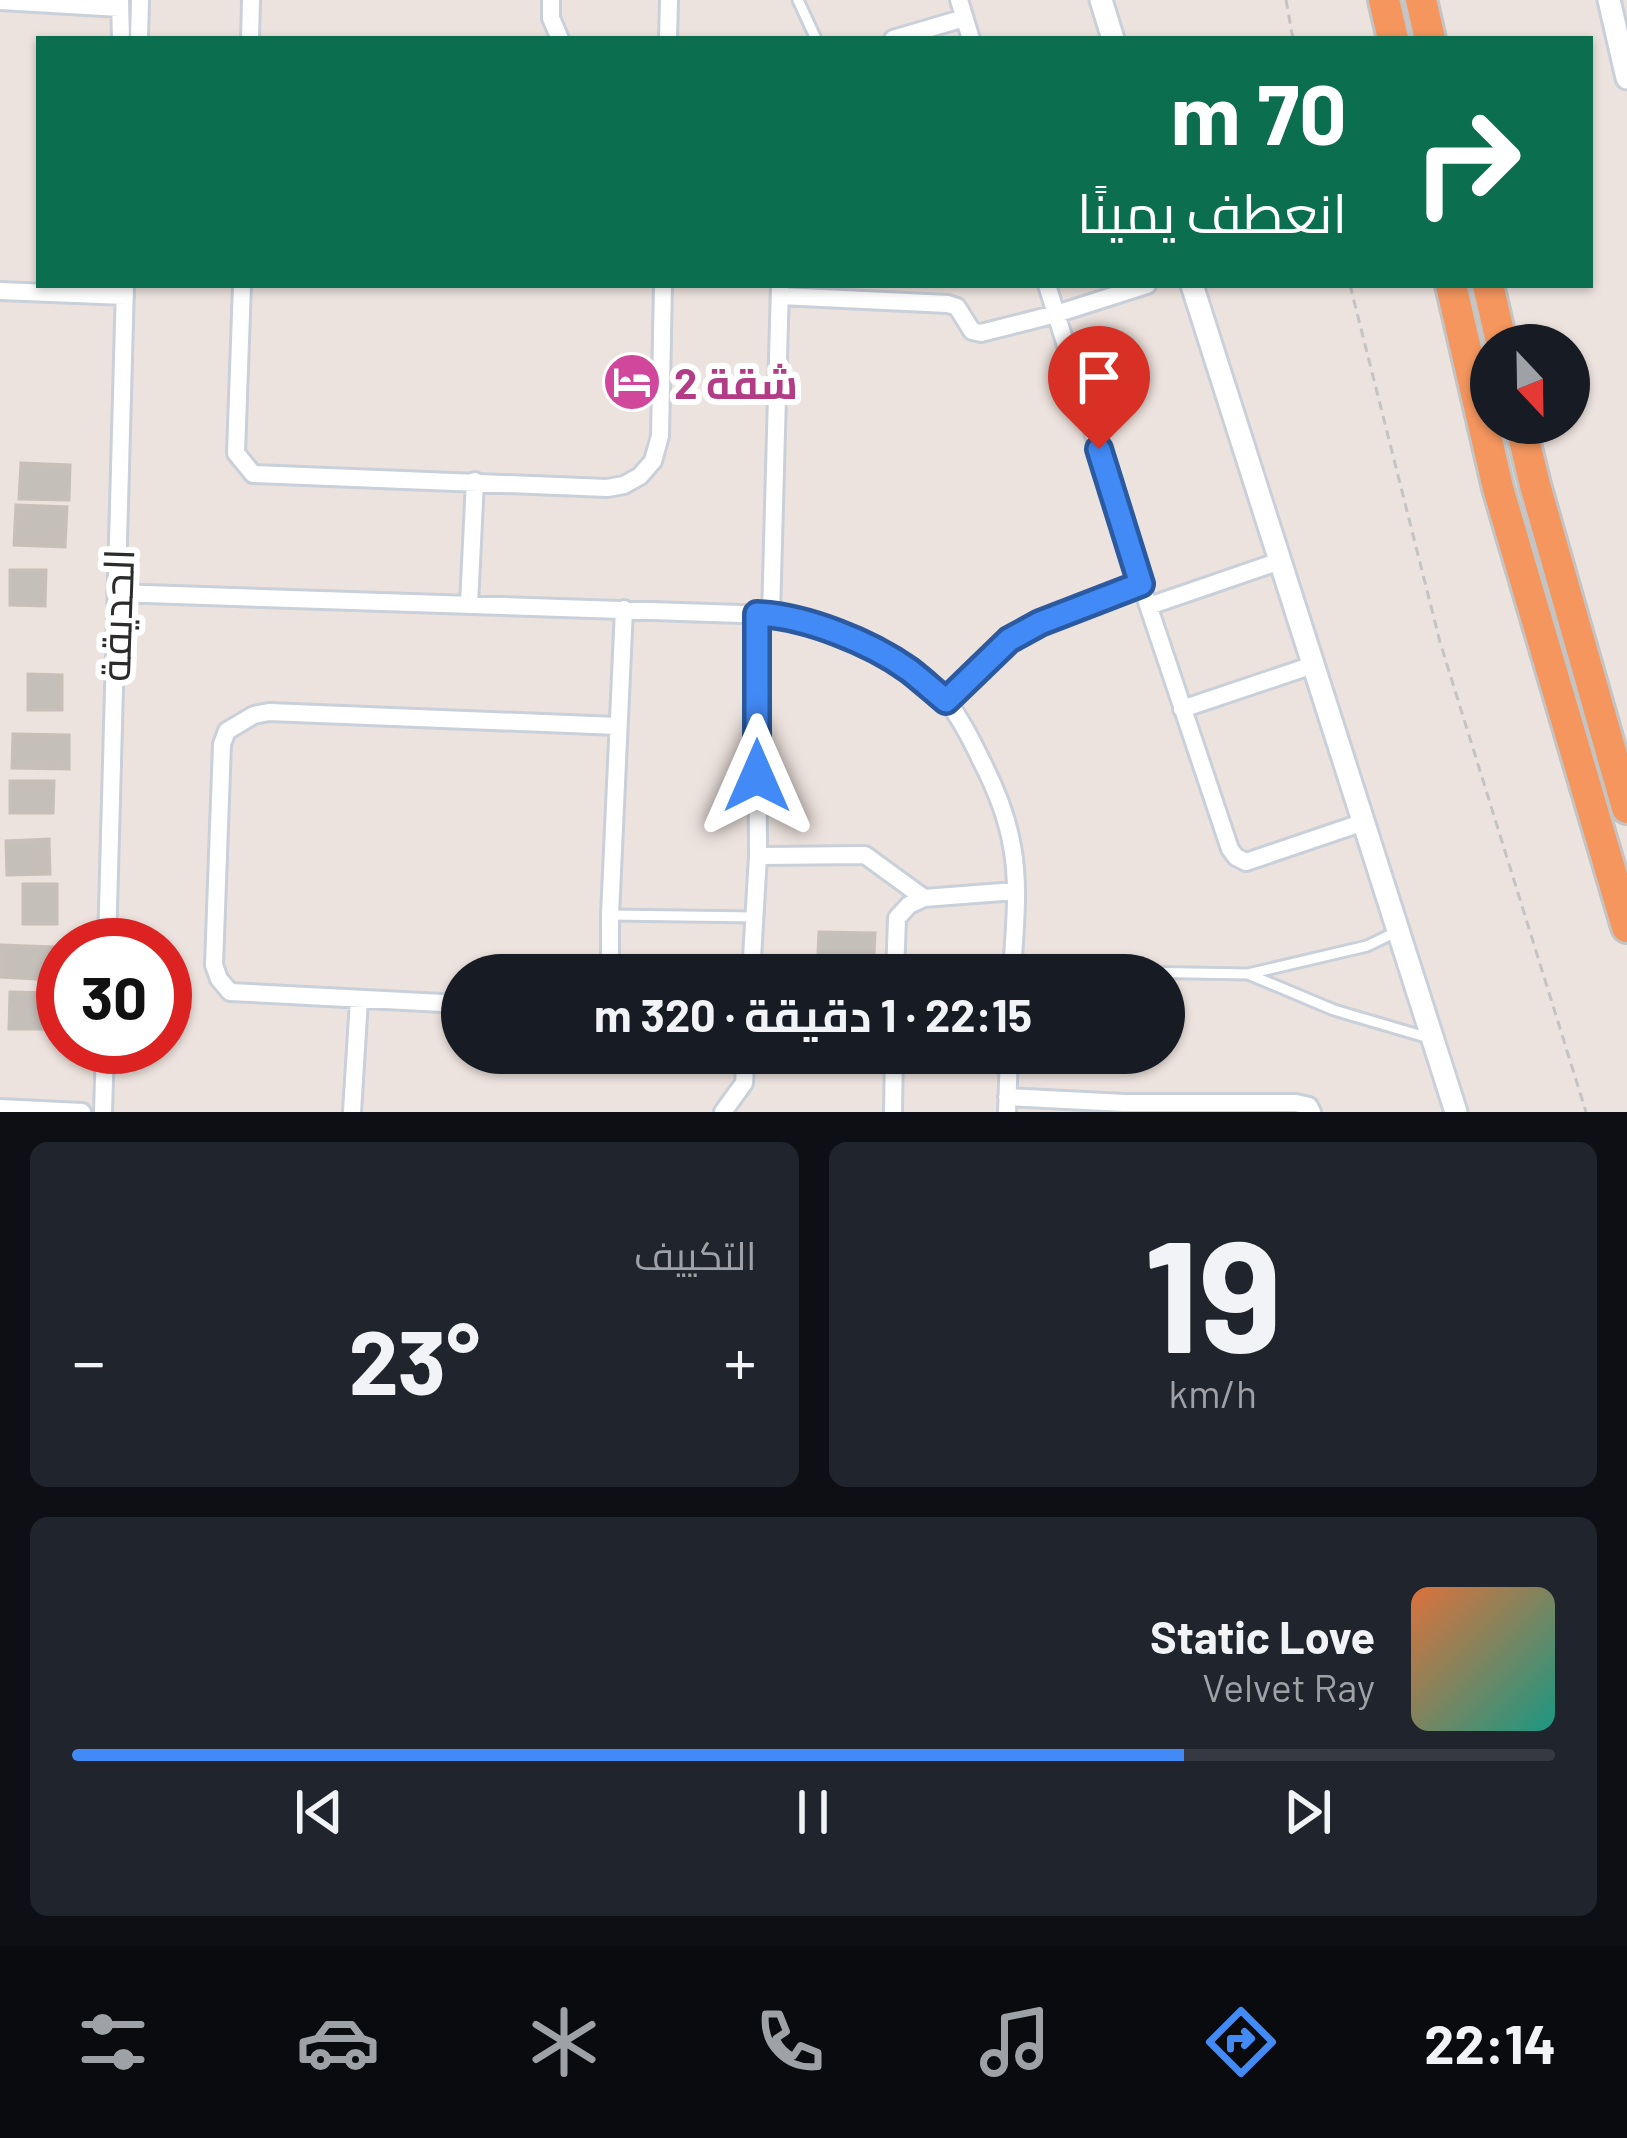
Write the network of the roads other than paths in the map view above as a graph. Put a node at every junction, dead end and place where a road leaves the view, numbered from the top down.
1 (140, 0) edge
2 (251, 0) edge
3 (551, 0) edge
4 (669, 0) edge
5 (798, 0) edge
6 (1101, 0) edge
7 (1384, 0) edge
8 (1420, 0) edge
9 (1610, 0) edge
10 (0, 1) edge
11 (120, 4) edge
12 (962, 9) edge
13 (121, 36) edge
14 (139, 36) edge
15 (250, 36) edge
16 (559, 36) edge
17 (668, 36) edge
18 (815, 36) edge
19 (900, 36) edge
20 (1112, 36) edge
21 (1392, 36) edge
22 (1429, 36) edge
23 (1627, 78) edge
24 (242, 288) edge
25 (663, 288) edge
26 (1048, 288) edge
27 (1138, 288) edge
28 (1193, 288) edge
29 (1452, 288) edge
30 (1489, 288) edge
31 (125, 290) edge
32 (780, 290) edge
33 (0, 291) edge
34 (1056, 314) junction
35 (1497, 324) edge
36 (1525, 444) edge
37 (475, 481) junction
38 (1280, 561) junction
39 (1141, 584) junction
40 (116, 593) junction
41 (469, 604) junction
42 (1149, 606) junction
43 (624, 609) junction
44 (764, 614) junction
45 (1313, 665) junction
46 (946, 701) junction
47 (1182, 709) junction
48 (617, 727) junction
49 (1627, 808) edge
50 (1364, 822) junction
51 (758, 856) junction
52 (1016, 891) junction
53 (924, 898) junction
54 (610, 916) junction
55 (755, 917) junction
56 (108, 918) edge
57 (1627, 927) edge
58 (1398, 930) junction
59 (610, 954) edge
60 (752, 954) edge
61 (896, 954) edge
62 (1013, 954) edge
63 (1185, 973) edge
64 (1248, 974) junction
65 (359, 1000) junction
66 (441, 1003) edge
67 (1433, 1039) junction
68 (105, 1074) edge
69 (745, 1074) edge
70 (894, 1074) edge
71 (1008, 1074) edge
72 (1007, 1105) edge
73 (1210, 1107) edge
74 (0, 1108) edge
75 (1125, 1108) edge
76 (82, 1112) edge
77 (104, 1112) edge
78 (352, 1112) edge
79 (723, 1112) edge
80 (893, 1112) edge
81 (1312, 1112) edge
82 (1456, 1112) edge

1 - 14 street
2 - 15 street
3 - 16 street
4 - 17 street
5 - 18 lane
6 - 20 street
7 - 21 highway
8 - 22 highway
9 - 23 street
10 - 11 street
11 - 13 street
12 - 19 street
24 - 37 street
25 - 37 street
26 - 34 street
27 - 34 street
28 - 38 street
29 - 57 highway
30 - 35 highway
31 - 33 street
31 - 40 street, الحديقة
32 - 34 street
32 - 44 street
34 - 39 street
36 - 49 highway
37 - 41 street
38 - 42 street
38 - 45 street
39 - 42 street
39 - 46 street
40 - 41 street
40 - 56 street, الحديقة
41 - 43 street
42 - 47 street
43 - 44 street
43 - 48 street
44 - 46 street
44 - 51 street
45 - 47 street
45 - 50 street
46 - 52 street
47 - 50 street
48 - 54 street
48 - 65 street
50 - 58 street
51 - 53 street
51 - 55 street
52 - 53 street
52 - 62 street
53 - 61 street
54 - 55 lane
54 - 59 street
55 - 60 street
58 - 64 lane
58 - 67 street
63 - 64 lane
64 - 67 lane
65 - 66 street
65 - 78 street
67 - 82 street
68 - 77 street
69 - 79 street
70 - 80 street
71 - 72 street
72 - 75 street
73 - 75 street
73 - 81 street
74 - 76 street

